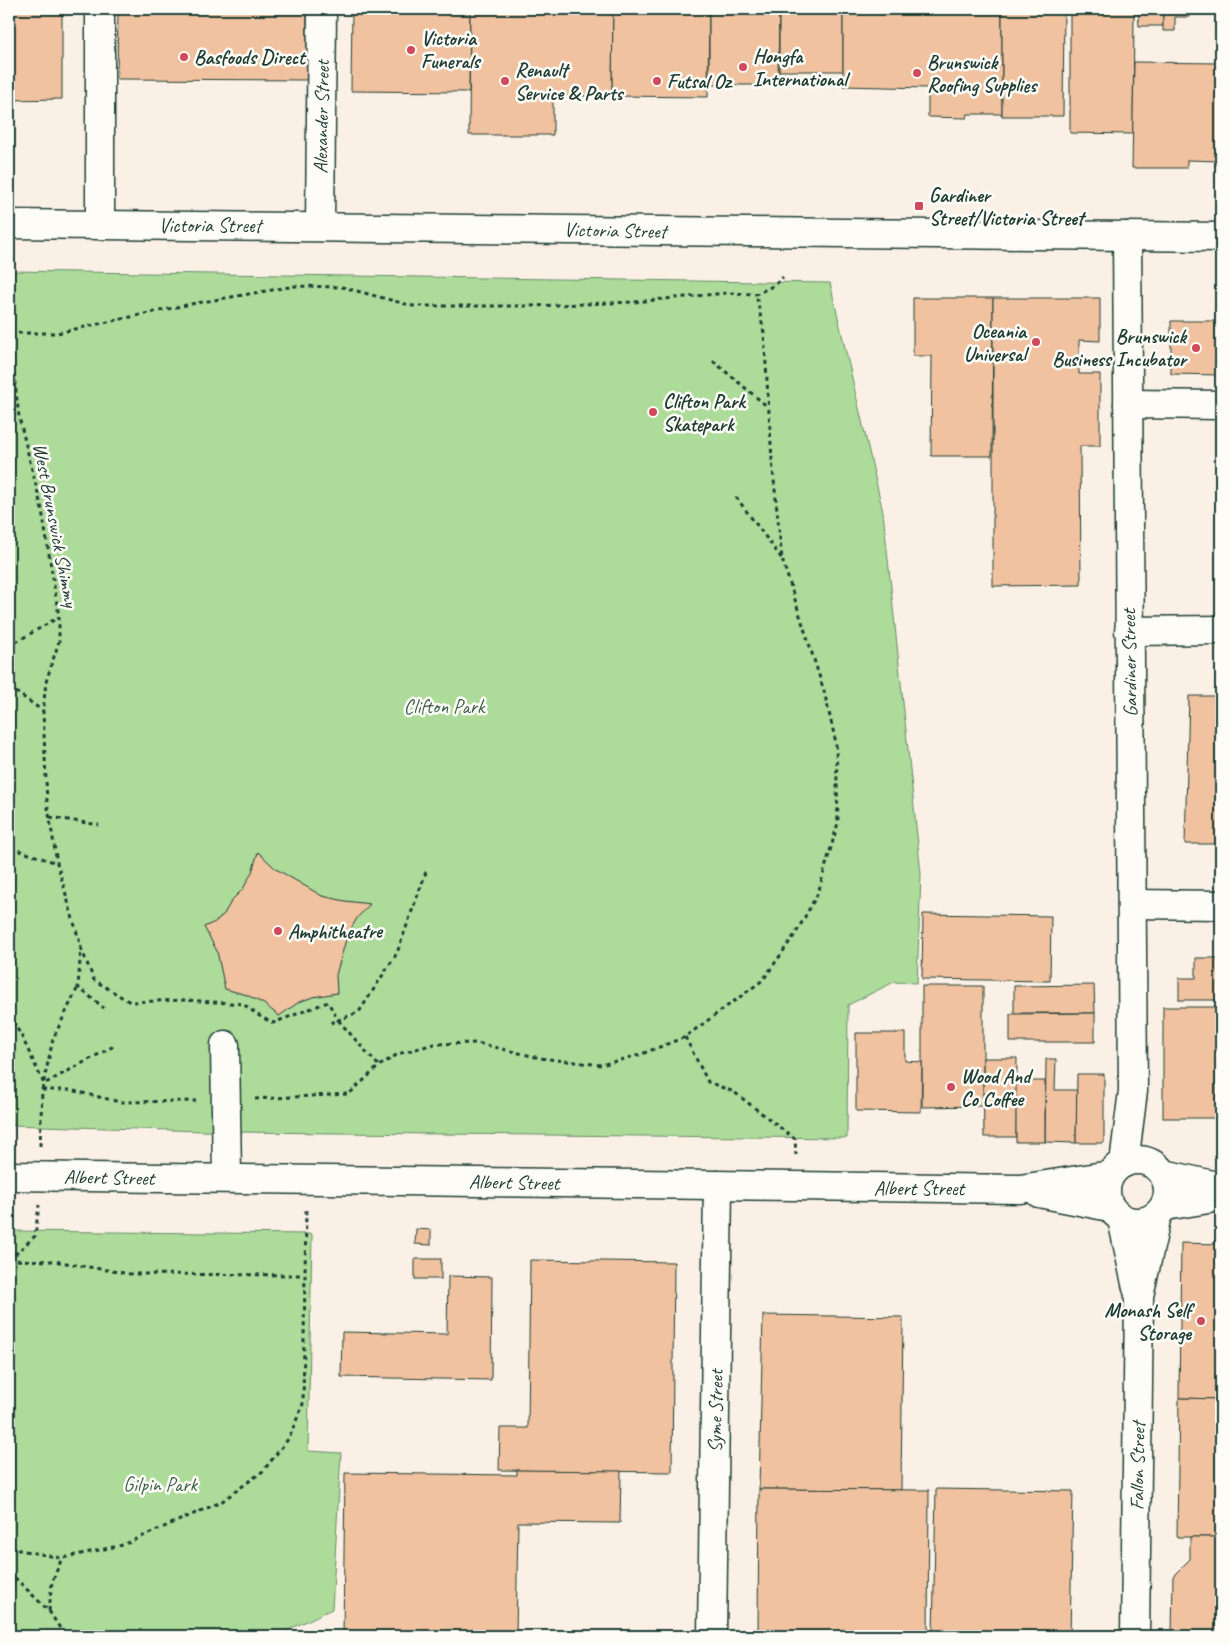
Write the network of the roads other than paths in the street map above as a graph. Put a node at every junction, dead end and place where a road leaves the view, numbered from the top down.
1 (100, 9) edge
2 (322, 9) edge
3 (9, 224) edge
4 (100, 224) junction
5 (320, 226) junction
6 (1127, 236) junction
7 (1221, 237) edge
8 (1128, 404) junction
9 (1221, 406) edge
10 (1221, 630) edge
11 (1129, 631) junction
12 (1133, 904) junction
13 (1221, 905) edge
14 (225, 1045) dead end
15 (1137, 1168) junction
16 (9, 1176) edge
17 (227, 1178) junction
18 (718, 1185) junction
19 (1221, 1187) edge
20 (1020, 1189) junction
21 (1221, 1197) edge
22 (1161, 1211) junction
23 (1116, 1213) junction
24 (1139, 1296) junction
25 (712, 1636) edge
26 (1135, 1636) edge

1 - 4 street
2 - 5 street, Alexander Street
3 - 4 street, Victoria Street
4 - 5 street, Victoria Street
5 - 6 street, Victoria Street
6 - 7 street, Victoria Street
6 - 8 street, Gardiner Street
8 - 9 street
8 - 11 street, Gardiner Street
10 - 11 street
11 - 12 street, Gardiner Street
12 - 13 street
12 - 15 street, Gardiner Street
14 - 17 street
15 - 19 street, Albert Street
15 - 20 street, Albert Street
15 - 22 street
15 - 23 street
16 - 17 street, Albert Street
17 - 18 street, Albert Street
18 - 20 street, Albert Street
18 - 25 street, Syme Street
20 - 23 street, Albert Street
21 - 22 street
22 - 23 street
22 - 24 street, Fallon Street
23 - 24 street, Fallon Street
24 - 26 street, Fallon Street

